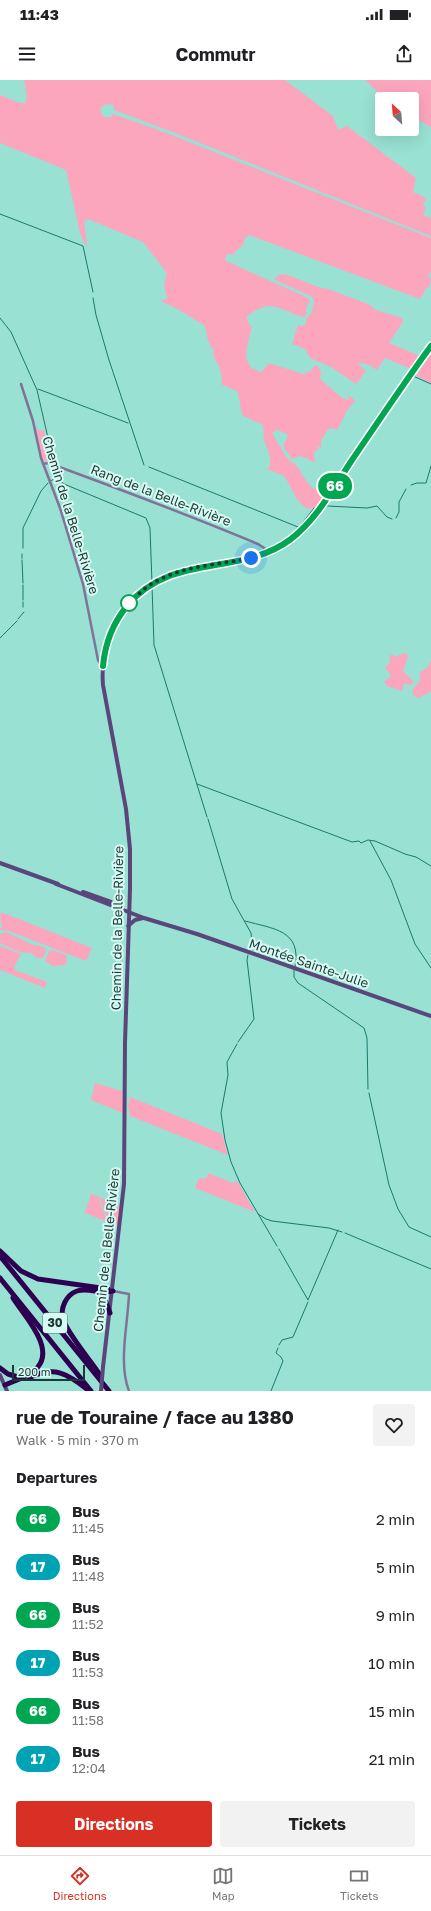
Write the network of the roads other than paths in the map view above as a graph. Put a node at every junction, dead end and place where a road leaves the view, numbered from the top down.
1 (431, 346) edge
2 (21, 384) dead end
3 (43, 464) junction
4 (269, 552) junction
5 (103, 666) junction
6 (0, 863) edge
7 (129, 911) junction
8 (144, 918) junction
9 (128, 926) junction
10 (180, 929) junction
11 (431, 1016) edge
12 (0, 1251) edge
13 (0, 1256) edge
14 (0, 1278) edge
15 (113, 1291) junction
16 (98, 1292) junction
17 (110, 1313) junction
18 (0, 1368) edge
19 (0, 1375) edge
20 (21, 1378) junction
21 (4, 1388) edge
22 (0, 1390) edge
23 (90, 1391) edge
24 (101, 1391) edge
25 (110, 1391) edge
26 (129, 1391) edge

1 - 4 street
2 - 3 street, Chemin de la Belle-Rivière
3 - 4 street, Rang de la Belle-Rivière
3 - 5 street, Chemin de la Belle-Rivière
4 - 5 street
5 - 7 street, Chemin de la Belle-Rivière
6 - 7 street, Montée Sainte-Julie
7 - 8 street, Montée Sainte-Julie
7 - 9 street, Chemin de la Belle-Rivière
7 - 10 street, Montée Sainte-Julie
8 - 9 street
8 - 10 street, Montée Sainte-Julie
9 - 15 street, Chemin de la Belle-Rivière
10 - 11 street, Montée Sainte-Julie
12 - 15 highway
13 - 25 highway, 30
14 - 20 highway
14 - 23 highway, 30
15 - 16 highway
15 - 17 street, Chemin de la Belle-Rivière
15 - 26 street
16 - 17 highway
16 - 25 highway
17 - 24 street, Chemin de la Belle-Rivière, bridge
18 - 20 highway
19 - 21 street
20 - 21 highway
21 - 22 street
21 - 23 highway

